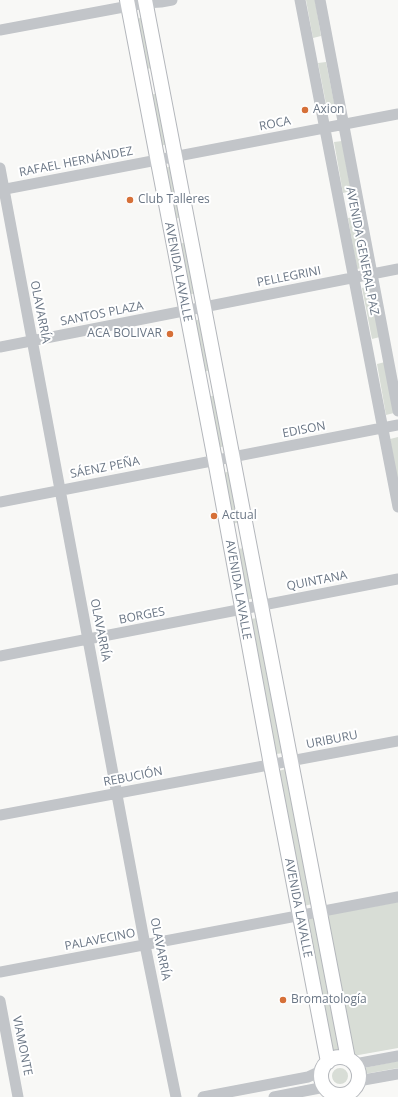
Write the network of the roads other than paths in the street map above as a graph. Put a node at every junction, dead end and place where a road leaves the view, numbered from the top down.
1 (172, 0) edge
2 (300, 0) edge
3 (320, 0) edge
4 (145, 1) edge
5 (127, 3) edge
6 (0, 30) edge
7 (398, 114) edge
8 (343, 125) junction
9 (325, 128) junction
10 (175, 157) junction
11 (157, 160) junction
12 (0, 168) edge
13 (2, 189) edge
14 (398, 269) edge
15 (372, 274) junction
16 (355, 278) junction
17 (204, 307) junction
18 (186, 311) junction
19 (32, 341) junction
20 (0, 347) edge
21 (398, 411) edge
22 (398, 425) edge
23 (383, 428) junction
24 (232, 457) junction
25 (215, 460) junction
26 (60, 490) junction
27 (0, 502) edge
28 (398, 507) edge
29 (398, 579) edge
30 (261, 605) junction
31 (242, 610) junction
32 (89, 640) junction
33 (0, 656) edge
34 (398, 740) edge
35 (291, 761) junction
36 (271, 764) junction
37 (117, 793) junction
38 (0, 815) edge
39 (398, 897) edge
40 (320, 912) junction
41 (300, 916) junction
42 (145, 945) junction
43 (0, 972) edge
44 (0, 1001) edge
45 (398, 1056) edge
46 (351, 1061) junction
47 (325, 1066) junction
48 (398, 1074) edge
49 (356, 1089) edge
50 (259, 1092) edge
51 (331, 1093) edge
52 (18, 1097) edge
53 (176, 1097) edge
54 (203, 1097) edge
55 (274, 1097) edge

1 - 4 street
2 - 9 street, AVENIDA GENERAL PAZ
3 - 8 street, AVENIDA GENERAL PAZ
4 - 5 street
4 - 10 main road, AVENIDA LAVALLE
5 - 6 street
5 - 11 main road, AVENIDA LAVALLE
7 - 8 street, ROCA
8 - 9 street, ROCA
8 - 15 street, AVENIDA GENERAL PAZ
9 - 10 street, ROCA
9 - 16 street, AVENIDA GENERAL PAZ
10 - 11 street, ROCA
10 - 17 main road, AVENIDA LAVALLE
11 - 13 street, RAFAEL HERNÁNDEZ
11 - 18 main road, AVENIDA LAVALLE
12 - 13 street, OLAVARRÍA
13 - 19 street, OLAVARRÍA
14 - 15 street, PELLEGRINI
15 - 16 street, PELLEGRINI
15 - 21 street, AVENIDA GENERAL PAZ
16 - 17 street, PELLEGRINI
16 - 23 street, AVENIDA GENERAL PAZ
17 - 18 street, PELLEGRINI
17 - 24 main road, AVENIDA LAVALLE
18 - 19 street, SANTOS PLAZA
18 - 25 main road, AVENIDA LAVALLE
19 - 20 street, SANTOS PLAZA
19 - 26 street, OLAVARRÍA
22 - 23 street, EDISON
23 - 24 street, EDISON
23 - 28 street, AVENIDA GENERAL PAZ
24 - 25 street, EDISON
24 - 30 main road, AVENIDA LAVALLE
25 - 26 street, SÁENZ PEÑA
25 - 31 main road, AVENIDA LAVALLE
26 - 27 street, SÁENZ PEÑA
26 - 32 street, OLAVARRÍA
29 - 30 street, QUINTANA
30 - 31 street, QUINTANA
30 - 35 main road, AVENIDA LAVALLE
31 - 32 street, BORGES
31 - 36 main road, AVENIDA LAVALLE
32 - 33 street, BORGES
32 - 37 street, OLAVARRÍA
34 - 35 street, URIBURU
35 - 36 street, URIBURU
35 - 40 main road, AVENIDA LAVALLE
36 - 37 street, REBUCIÓN
36 - 41 main road, AVENIDA LAVALLE
37 - 38 street, REBUCIÓN
37 - 42 street, OLAVARRÍA
39 - 40 street, PALAVECINO
40 - 41 street, PALAVECINO
40 - 46 main road, AVENIDA LAVALLE
41 - 42 street, PALAVECINO
41 - 47 main road, AVENIDA LAVALLE
42 - 43 street, PALAVECINO
42 - 53 street, OLAVARRÍA
44 - 52 street, VIAMONTE
45 - 46 street
46 - 47 main road
46 - 49 main road
47 - 50 street
47 - 51 main road
48 - 49 street
49 - 51 main road
50 - 54 street
51 - 55 street

